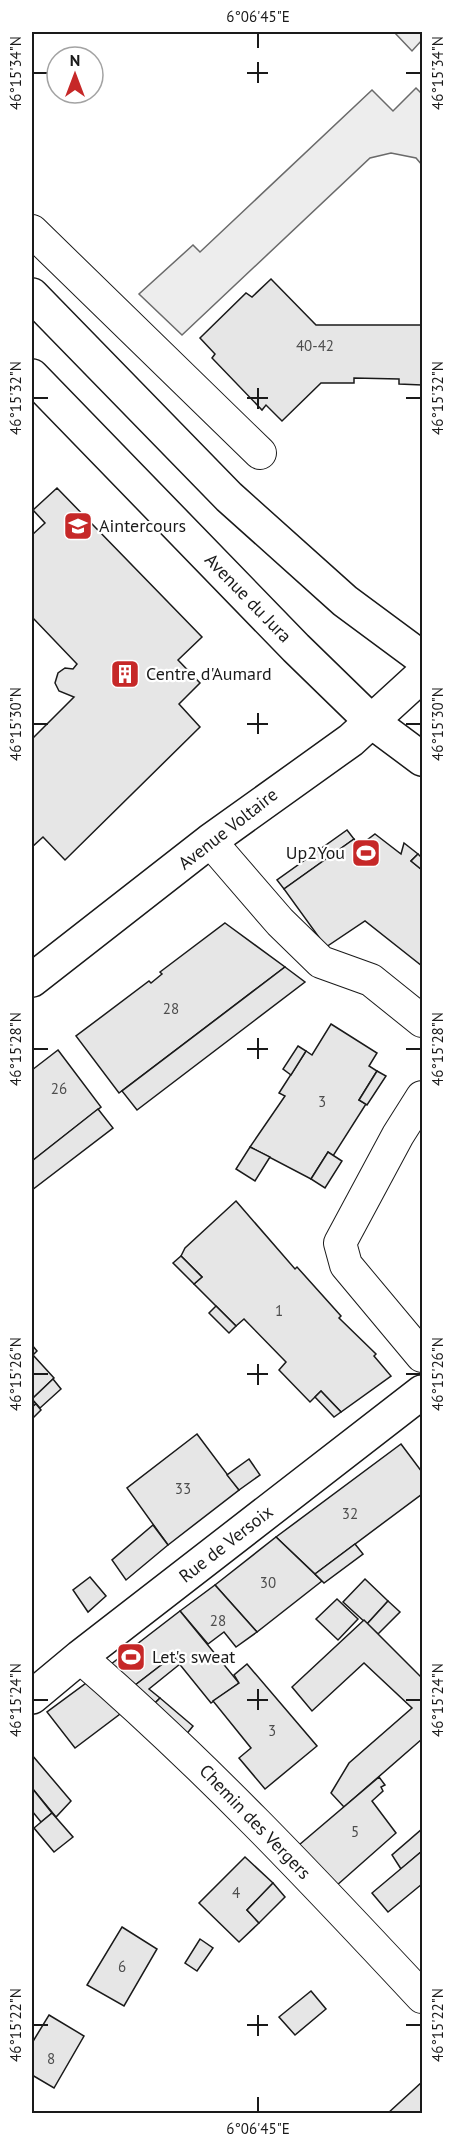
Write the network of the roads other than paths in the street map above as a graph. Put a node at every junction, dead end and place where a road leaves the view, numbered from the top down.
1 (32, 231) edge
2 (32, 295) edge
3 (32, 376) edge
4 (260, 453) dead end
5 (423, 658) edge
6 (423, 675) edge
7 (371, 721) junction
8 (423, 759) edge
9 (210, 842) junction
10 (32, 980) edge
11 (423, 1021) edge
12 (423, 1098) edge
13 (423, 1356) edge
14 (423, 1392) edge
15 (80, 1657) junction
16 (32, 1697) edge
17 (423, 1997) edge

1 - 4 street
2 - 5 main road
3 - 7 main road, Avenue du Jura
6 - 7 main road, Avenue Voltaire
7 - 8 main road, Avenue du Jura
7 - 9 main road, Avenue Voltaire
9 - 10 main road, Avenue Voltaire
9 - 11 street
12 - 13 street
14 - 15 main road, Rue de Versoix
15 - 16 main road, Rue de Versoix
15 - 17 street, Chemin des Vergers

